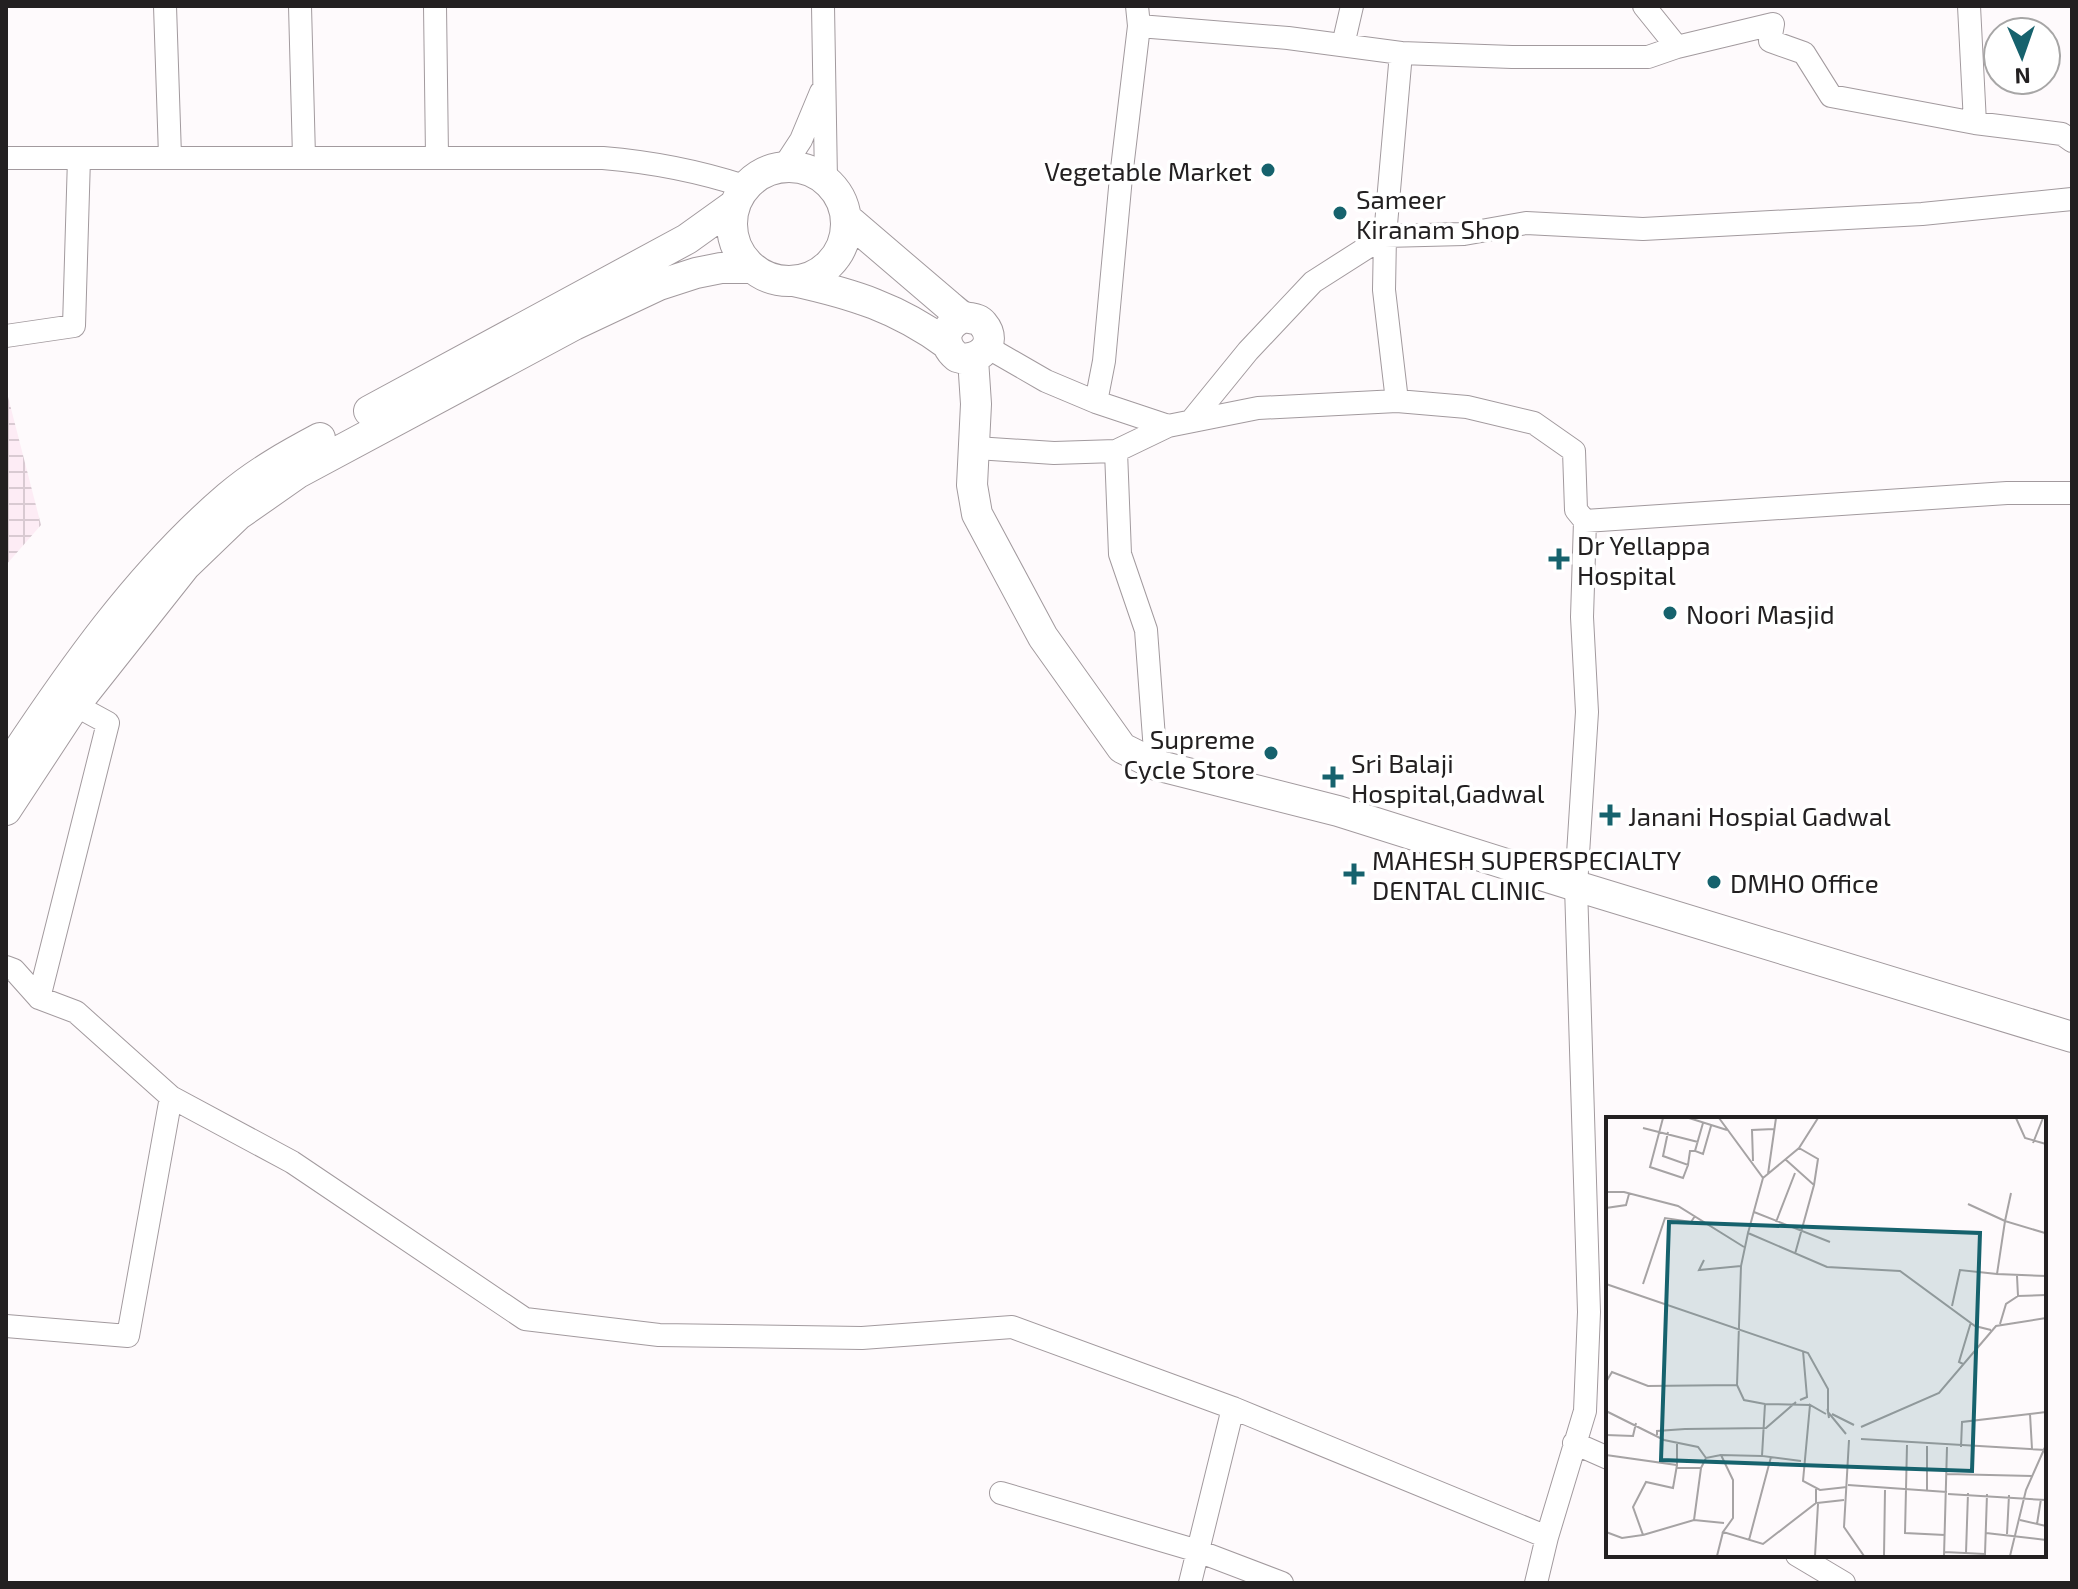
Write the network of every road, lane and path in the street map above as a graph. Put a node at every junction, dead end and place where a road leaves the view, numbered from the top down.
1 (165, 6) edge
2 (300, 6) edge
3 (435, 6) edge
4 (823, 6) edge
5 (1352, 6) edge
6 (1644, 6) edge
7 (1785, 6) edge
8 (1969, 6) edge
9 (1138, 16) edge
10 (1770, 41) junction
11 (1343, 45) junction
12 (1677, 47) junction
13 (1401, 53) junction
14 (825, 84) junction
15 (1975, 123) junction
16 (2072, 141) edge
17 (170, 156) junction
18 (437, 156) junction
19 (304, 157) junction
20 (6, 158) edge
21 (79, 158) junction
22 (784, 166) junction
23 (826, 180) junction
24 (738, 196) junction
25 (2072, 199) edge
26 (846, 218) junction
27 (1385, 236) junction
28 (751, 268) junction
29 (794, 281) junction
30 (6, 336) edge
31 (969, 350) junction
32 (1397, 401) junction
33 (1096, 402) junction
34 (1191, 421) junction
35 (1168, 426) junction
36 (976, 448) junction
37 (1116, 451) junction
38 (2072, 493) edge
39 (1585, 521) junction
40 (75, 705) junction
41 (1156, 765) junction
42 (6, 769) edge
43 (6, 810) edge
44 (1576, 886) junction
45 (6, 967) edge
46 (39, 998) junction
47 (2072, 1037) edge
48 (171, 1097) junction
49 (1599, 1311) edge
50 (6, 1326) edge
51 (1233, 1408) junction
52 (1574, 1443) junction
53 (1606, 1457) edge
54 (1001, 1493) dead end
55 (1547, 1537) junction
56 (1198, 1551) junction
57 (1800, 1557) edge
58 (1190, 1583) edge
59 (1282, 1583) edge
60 (1536, 1583) edge
61 (1844, 1583) edge

1 - 17 street
2 - 19 street
3 - 18 street
4 - 14 street
5 - 11 street
6 - 12 street
7 - 10 street
8 - 15 street
9 - 11 street
9 - 33 street
10 - 12 street
10 - 15 street
11 - 13 street
12 - 13 street
13 - 27 street
14 - 22 street
14 - 23 street
15 - 16 street
17 - 19 street
17 - 21 street
18 - 19 street
18 - 24 street
20 - 21 street
21 - 30 street
22 - 23 main road
22 - 24 main road
23 - 26 main road
24 - 28 main road
24 - 42 main road
25 - 27 street
26 - 29 main road
26 - 31 main road
27 - 32 street
27 - 34 street
28 - 29 main road
28 - 40 main road
29 - 31 main road
31 - 33 street
31 - 36 main road
32 - 34 street
32 - 39 street
33 - 35 street
34 - 35 street
35 - 37 street
36 - 37 street
36 - 41 main road
37 - 41 street
38 - 39 street
39 - 44 street
40 - 43 main road
40 - 46 street
41 - 44 main road
44 - 47 main road
44 - 49 street
45 - 46 street
46 - 48 street
48 - 50 street
48 - 51 street
49 - 52 street
51 - 55 street
51 - 56 street
52 - 53 street
52 - 55 street
54 - 56 street
55 - 60 street
56 - 58 street
56 - 59 street
57 - 61 street

